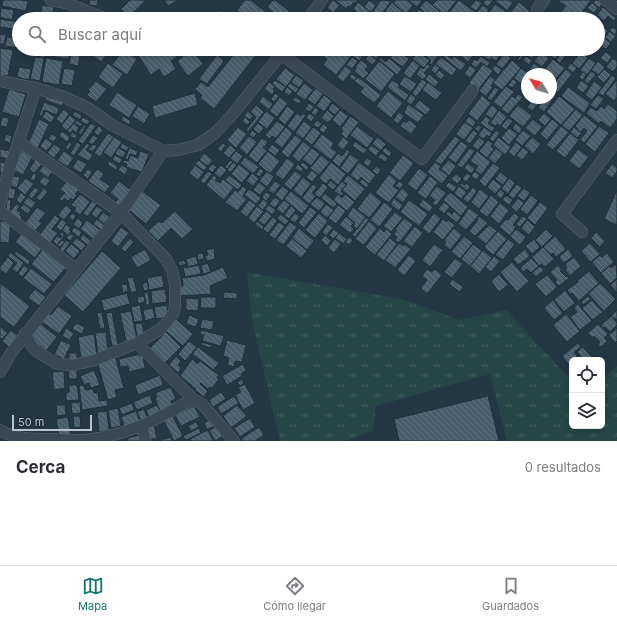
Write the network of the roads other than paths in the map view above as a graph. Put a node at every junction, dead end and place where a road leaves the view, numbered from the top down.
1 (51, 0) edge
2 (322, 0) edge
3 (544, 0) edge
4 (605, 0) edge
5 (537, 9) dead end
6 (617, 9) edge
7 (89, 12) edge
8 (313, 12) edge
9 (280, 56) edge
10 (288, 56) edge
11 (0, 81) edge
12 (36, 88) junction
13 (473, 90) dead end
14 (617, 140) edge
15 (19, 142) junction
16 (163, 151) junction
17 (0, 204) edge
18 (0, 211) edge
19 (121, 213) junction
20 (582, 232) dead end
21 (76, 269) junction
22 (25, 334) junction
23 (138, 343) junction
24 (0, 372) edge
25 (193, 399) junction
26 (142, 426) junction
27 (0, 430) edge
28 (77, 440) edge
29 (145, 441) edge
30 (234, 441) edge

1 - 7 street
2 - 8 street
3 - 5 street
4 - 6 street
9 - 16 street
10 - 13 street
11 - 12 street
12 - 15 street
12 - 16 street
14 - 20 street
15 - 17 street
15 - 19 street
16 - 19 street
18 - 21 street
19 - 21 street
19 - 23 street
21 - 22 street
22 - 23 street
22 - 24 street
23 - 25 street
25 - 26 street
25 - 30 street
26 - 28 street
26 - 29 street
27 - 28 street

